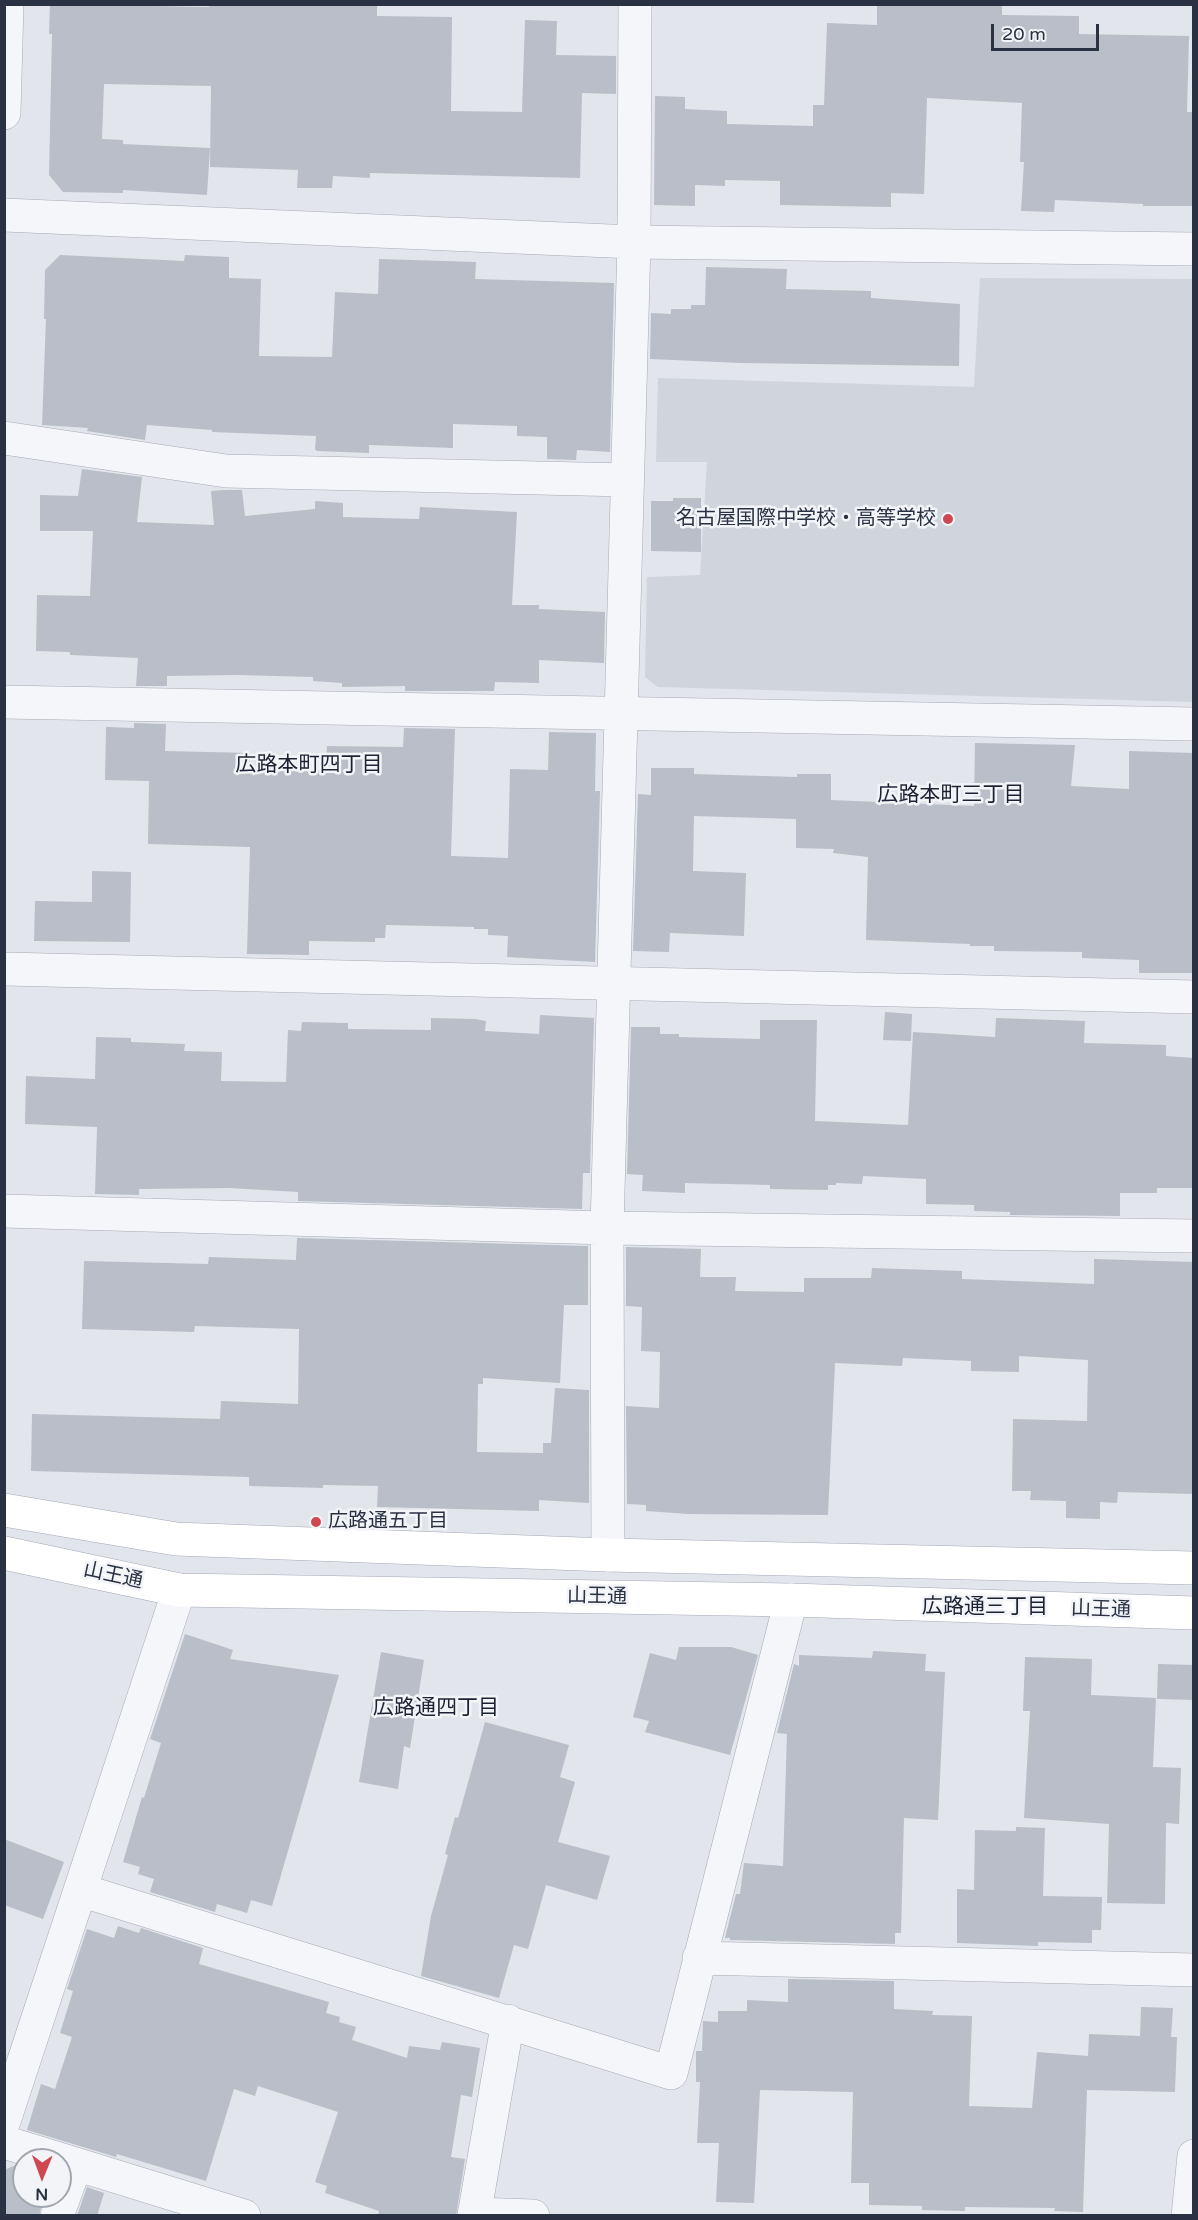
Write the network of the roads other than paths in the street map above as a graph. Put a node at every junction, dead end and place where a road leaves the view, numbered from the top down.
1 (8, 4) edge
2 (636, 4) edge
3 (4, 113) edge
4 (4, 215) edge
5 (634, 242) junction
6 (1194, 249) edge
7 (4, 438) edge
8 (627, 480) junction
9 (4, 702) edge
10 (621, 713) junction
11 (1194, 724) edge
12 (4, 969) edge
13 (614, 984) junction
14 (1194, 997) edge
15 (4, 1211) edge
16 (607, 1228) junction
17 (1194, 1236) edge
18 (4, 1510) edge
19 (4, 1553) edge
20 (608, 1555) junction
21 (1194, 1568) edge
22 (179, 1590) junction
23 (791, 1600) junction
24 (1194, 1613) edge
25 (80, 1890) junction
26 (699, 1958) junction
27 (1194, 1970) edge
28 (508, 2021) junction
29 (4, 2121) edge
30 (4, 2142) edge
31 (1194, 2156) edge
32 (76, 2164) junction
33 (474, 2215) edge
34 (57, 2216) edge
35 (244, 2216) edge
36 (533, 2216) edge
37 (1188, 2216) edge

1 - 3 street
2 - 5 street
4 - 5 street
5 - 6 street
5 - 8 street
7 - 8 street
8 - 10 street
9 - 10 street
10 - 11 street
10 - 13 street
12 - 13 street
13 - 14 street
13 - 16 street
15 - 16 street
16 - 17 street
16 - 20 street
18 - 20 main road
19 - 22 main road, 山王通
20 - 21 main road
22 - 23 main road, 山王通
22 - 25 street
23 - 24 main road, 山王通
23 - 26 street
25 - 28 street
25 - 29 street
26 - 27 street
26 - 28 street
28 - 33 street
30 - 32 street
31 - 37 street
32 - 34 street
32 - 35 street
33 - 36 street

